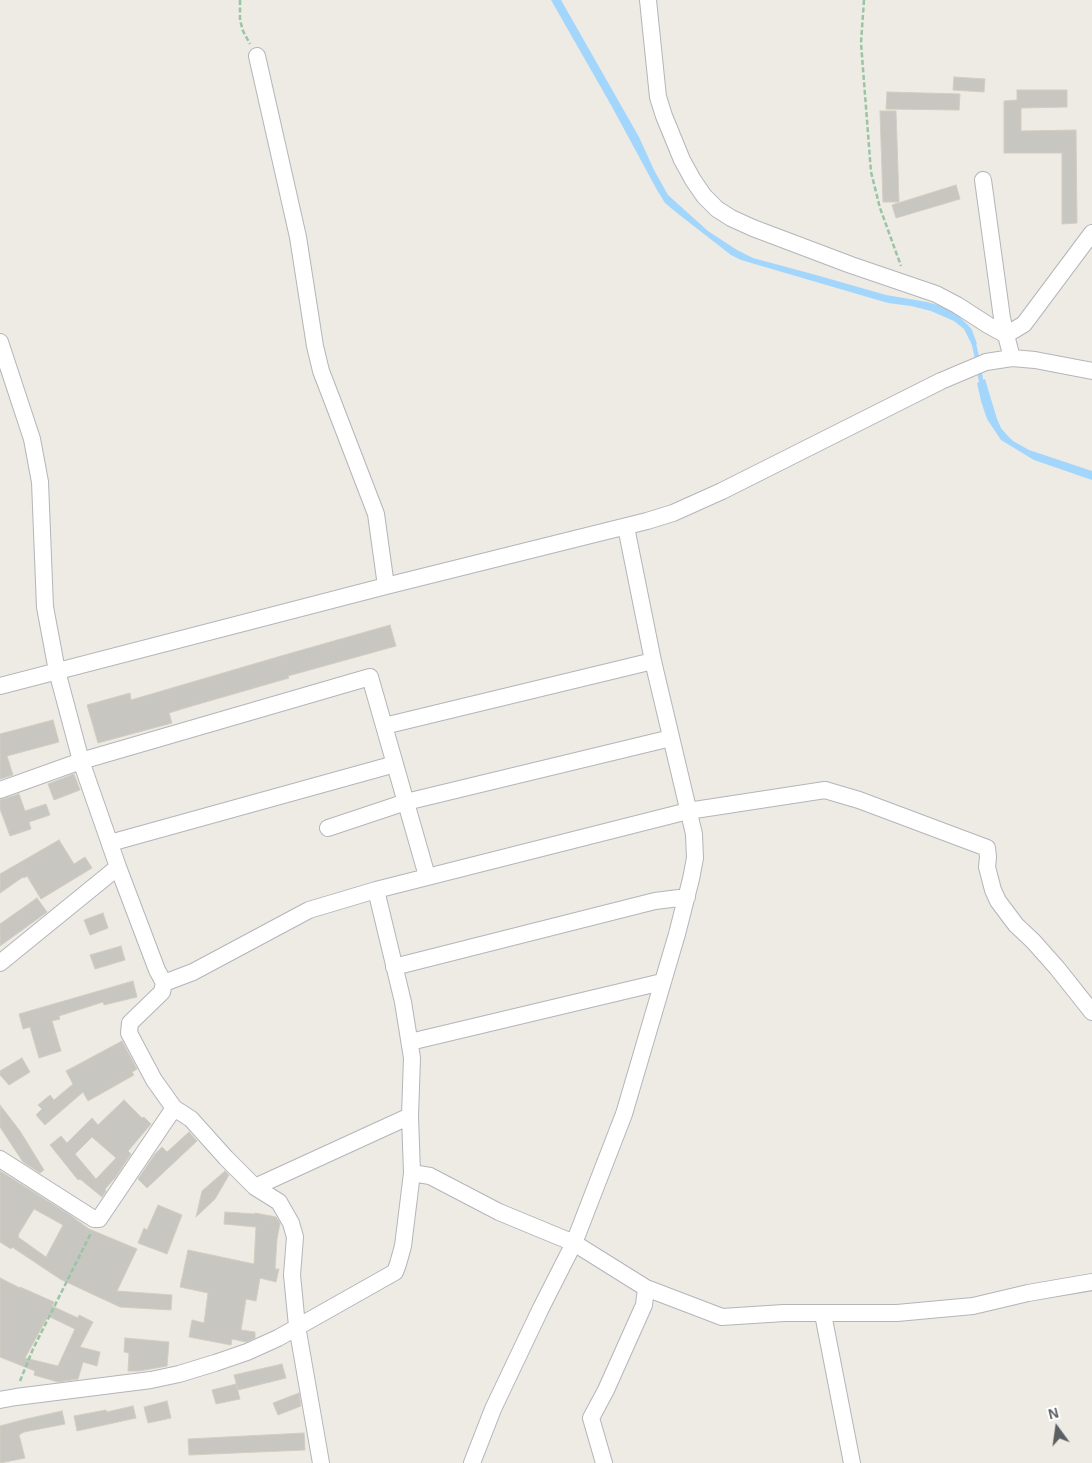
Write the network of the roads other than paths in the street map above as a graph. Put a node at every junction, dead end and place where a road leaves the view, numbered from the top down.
1 (648, 0) edge
2 (257, 56) road end
3 (983, 180) dead end
4 (1092, 233) edge
5 (1006, 335) junction
6 (0, 342) edge
7 (1012, 358) junction
8 (1092, 371) edge
9 (626, 526) junction
10 (386, 586) junction
11 (653, 660) junction
12 (57, 671) junction
13 (0, 686) edge
14 (384, 726) junction
15 (671, 738) junction
16 (81, 762) junction
17 (394, 764) junction
18 (0, 790) edge
19 (406, 802) junction
20 (688, 811) junction
21 (328, 828) dead end
22 (110, 843) junction
23 (118, 867) junction
24 (427, 876) junction
25 (376, 890) junction
26 (687, 897) junction
27 (0, 963) edge
28 (394, 968) junction
29 (164, 982) junction
30 (662, 982) junction
31 (1092, 1012) edge
32 (410, 1042) junction
33 (174, 1108) junction
34 (410, 1116) junction
35 (0, 1159) edge
36 (412, 1173) junction
37 (255, 1187) junction
38 (574, 1244) junction
39 (1092, 1282) edge
40 (646, 1288) junction
41 (823, 1314) junction
42 (297, 1326) junction
43 (8, 1398) edge
44 (321, 1463) edge
45 (472, 1463) edge
46 (604, 1463) edge
47 (852, 1463) edge

1 - 5 street
2 - 10 street
3 - 5 street
4 - 5 street
5 - 7 street
6 - 12 street
7 - 8 street
7 - 9 street
9 - 10 street
9 - 11 street
10 - 12 street
11 - 14 street
11 - 15 street
12 - 13 street
12 - 16 street
14 - 16 street
14 - 17 street
15 - 19 street
15 - 20 street
16 - 18 street
16 - 22 street
17 - 19 street
17 - 22 street
19 - 21 street
19 - 24 street
20 - 24 street
20 - 26 street
20 - 31 street
22 - 23 street
23 - 27 street
23 - 29 street
24 - 25 street
25 - 28 street
25 - 29 street
26 - 28 street
26 - 30 street
28 - 32 street
29 - 33 street
30 - 32 street
30 - 38 street
32 - 34 street
33 - 35 street
33 - 37 street
34 - 36 street
34 - 37 street
36 - 38 street
36 - 42 street
37 - 42 street
38 - 40 street
38 - 45 street
39 - 41 street
40 - 41 street
40 - 46 street
41 - 47 street
42 - 43 street
42 - 44 street

